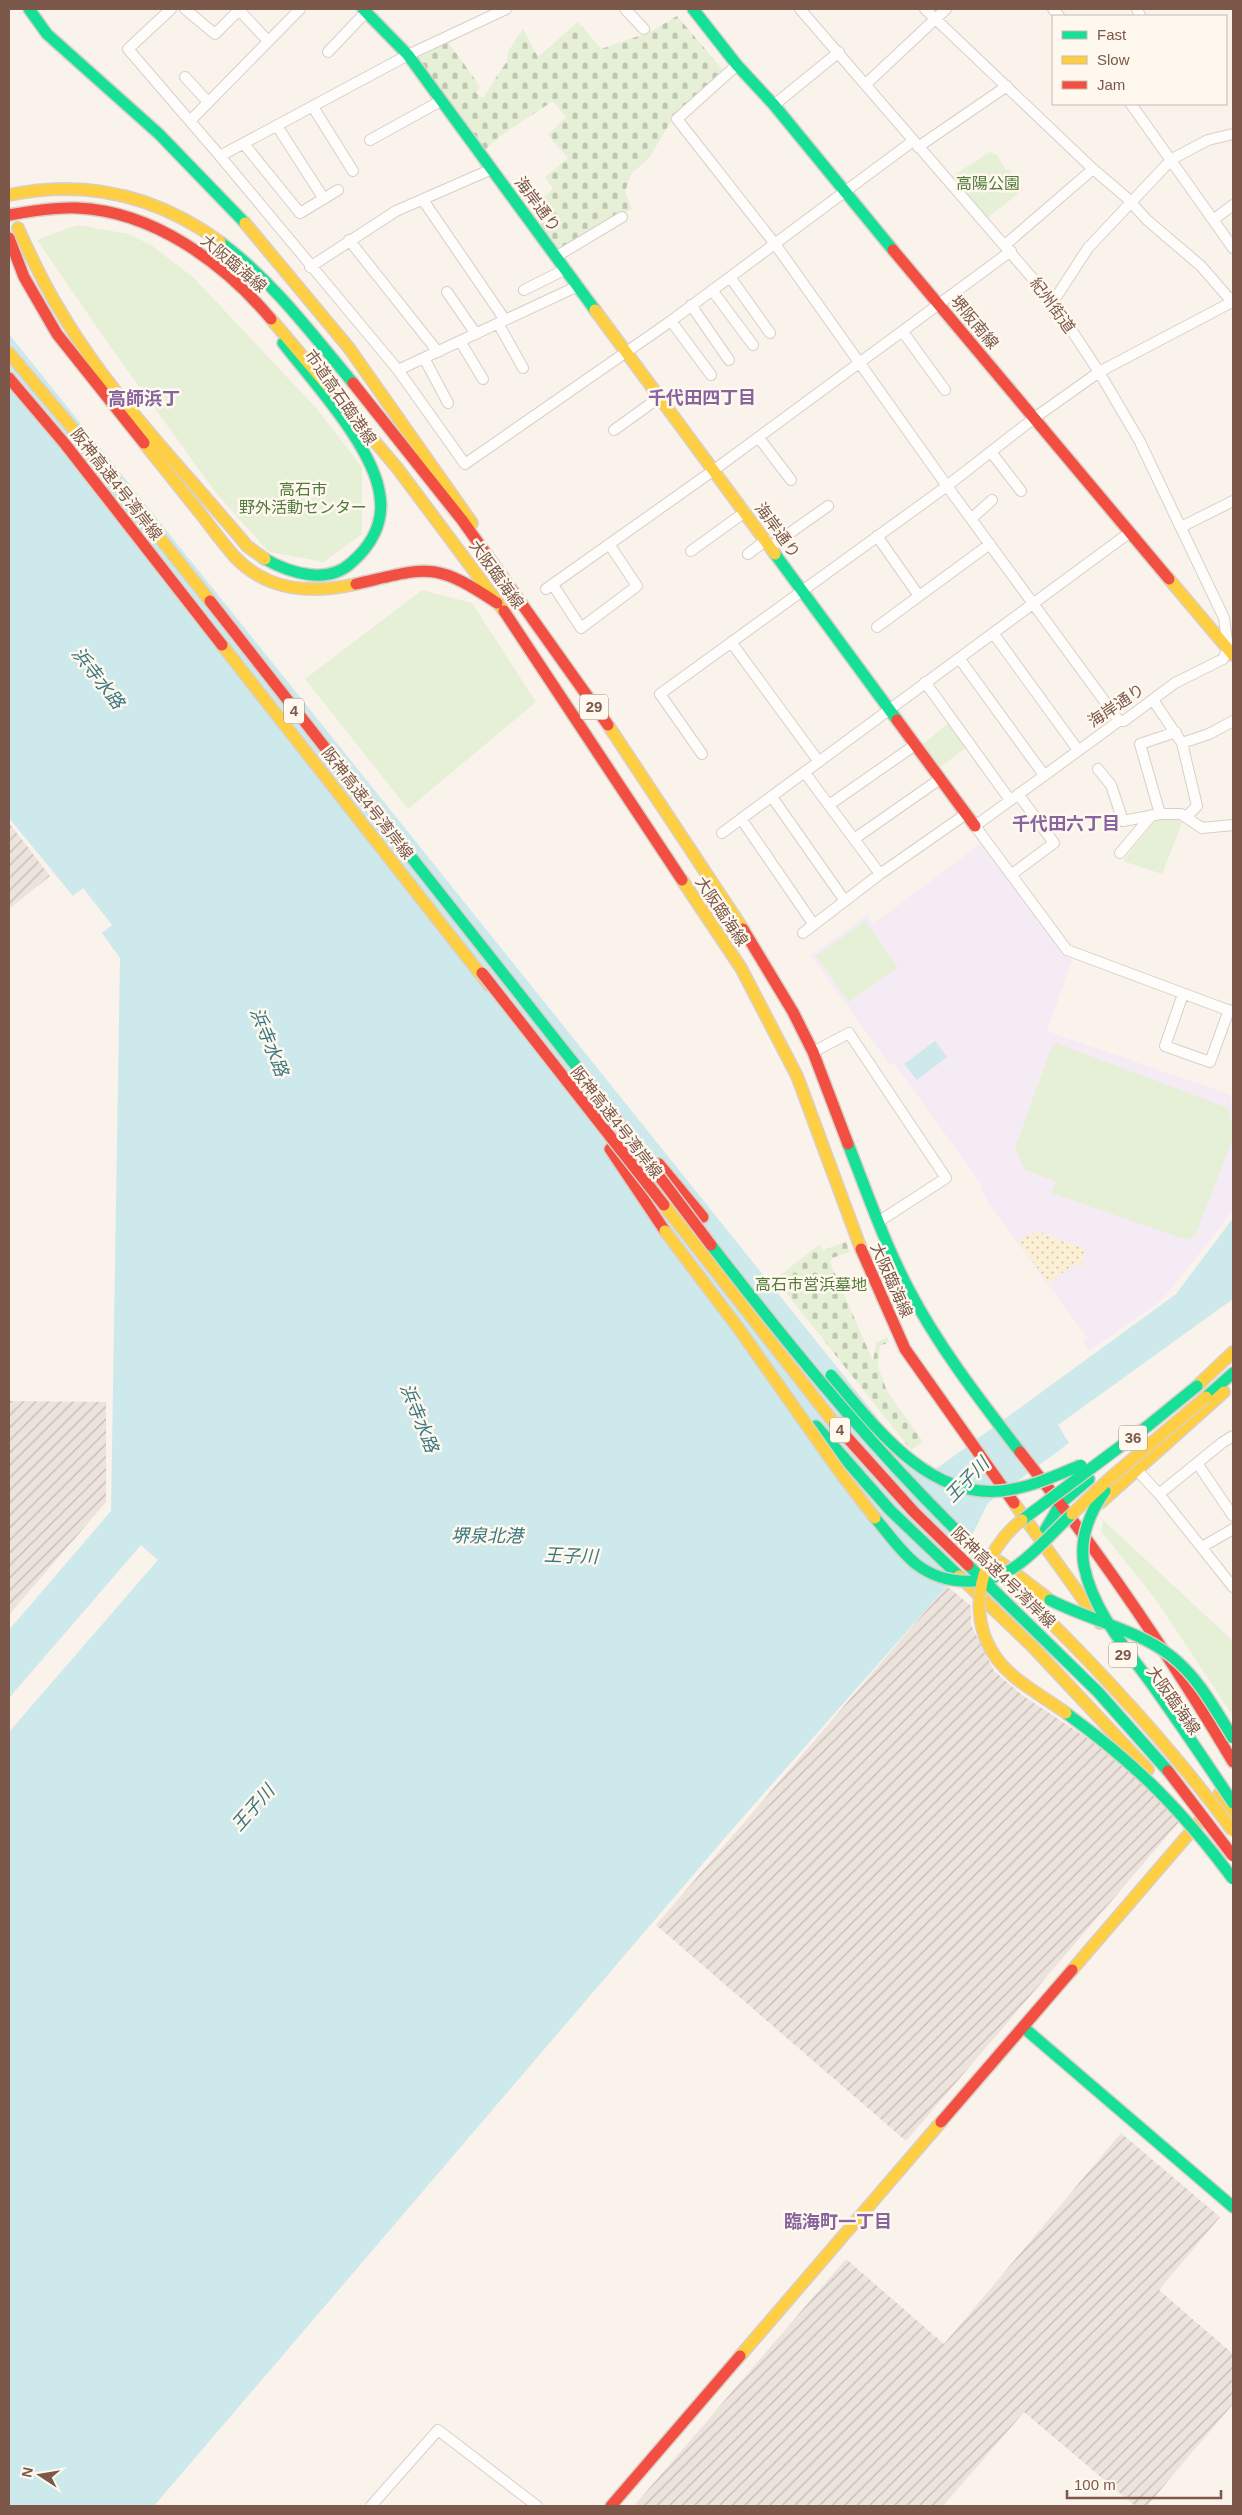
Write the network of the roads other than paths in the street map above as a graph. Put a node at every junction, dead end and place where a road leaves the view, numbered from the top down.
1 (28, 9) edge
2 (171, 9) edge
3 (185, 9) edge
4 (300, 9) edge
5 (506, 9) edge
6 (625, 9) edge
7 (694, 9) edge
8 (800, 9) edge
9 (925, 9) edge
10 (946, 9) edge
11 (365, 10) edge
12 (936, 18) junction
13 (644, 29) dead end
14 (268, 41) junction
15 (328, 52) dead end
16 (839, 52) junction
17 (408, 55) junction
18 (737, 65) junction
19 (185, 77) dead end
20 (866, 84) junction
21 (1007, 86) junction
22 (208, 102) junction
23 (438, 103) dead end
24 (1132, 105) edge
25 (774, 106) junction
26 (313, 107) junction
27 (190, 121) junction
28 (277, 126) junction
29 (1233, 134) edge
30 (370, 140) dead end
31 (244, 144) junction
32 (915, 144) junction
33 (220, 156) junction
34 (1172, 159) junction
35 (1093, 169) junction
36 (492, 170) junction
37 (353, 171) dead end
38 (338, 190) dead end
39 (845, 192) junction
40 (9, 195) edge
41 (324, 199) junction
42 (423, 200) junction
43 (1132, 204) junction
44 (1233, 205) edge
45 (9, 215) edge
46 (622, 217) dead end
47 (1213, 220) junction
48 (18, 228) dead end
49 (9, 238) edge
50 (349, 240) junction
51 (775, 244) junction
52 (1008, 248) junction
53 (1233, 248) edge
54 (556, 256) junction
55 (310, 267) junction
56 (566, 269) junction
57 (730, 277) junction
58 (239, 284) junction
59 (578, 286) junction
60 (524, 290) dead end
61 (712, 290) junction
62 (447, 292) dead end
63 (1233, 301) edge
64 (1053, 302) junction
65 (691, 306) junction
66 (940, 306) junction
67 (502, 321) junction
68 (671, 321) junction
69 (903, 332) junction
70 (770, 333) dead end
71 (476, 334) junction
72 (460, 341) junction
73 (753, 346) dead end
74 (626, 351) junction
75 (438, 352) junction
76 (9, 353) edge
77 (424, 358) junction
78 (729, 360) dead end
79 (861, 363) junction
80 (524, 368) dead end
81 (398, 370) junction
82 (1099, 372) junction
83 (710, 375) dead end
84 (9, 378) edge
85 (483, 379) dead end
86 (945, 390) dead end
87 (660, 397) junction
88 (448, 403) dead end
89 (1033, 419) junction
90 (614, 430) dead end
91 (759, 438) junction
92 (991, 452) junction
93 (714, 470) junction
94 (791, 480) dead end
95 (947, 486) junction
96 (1021, 491) dead end
97 (992, 500) dead end
98 (1233, 501) edge
99 (828, 506) dead end
100 (745, 512) junction
101 (971, 519) junction
102 (1181, 527) junction
103 (1129, 533) junction
104 (876, 536) junction
105 (610, 544) junction
106 (768, 544) junction
107 (990, 544) junction
108 (692, 551) dead end
109 (748, 554) dead end
110 (802, 589) junction
111 (920, 596) junction
112 (1034, 603) junction
113 (501, 606) junction
114 (535, 621) junction
115 (877, 627) dead end
116 (993, 633) junction
117 (730, 642) junction
118 (1231, 652) edge
119 (959, 658) junction
120 (925, 682) junction
121 (1153, 700) junction
122 (890, 710) junction
123 (1119, 721) junction
124 (1233, 721) edge
125 (1176, 732) junction
126 (1182, 742) junction
127 (915, 745) junction
128 (1078, 750) junction
129 (702, 754) dead end
130 (819, 762) junction
131 (1098, 769) dead end
132 (805, 773) junction
133 (1044, 775) junction
134 (940, 779) junction
135 (772, 797) junction
136 (1014, 797) junction
137 (829, 805) junction
138 (966, 814) junction
139 (1156, 814) junction
140 (1186, 816) junction
141 (742, 820) junction
142 (1233, 825) edge
143 (975, 826) junction
144 (722, 833) dead end
145 (854, 839) junction
146 (1120, 853) dead end
147 (880, 874) junction
148 (1011, 875) junction
149 (844, 901) junction
150 (814, 925) junction
151 (803, 933) dead end
152 (482, 974) junction
153 (1183, 994) junction
154 (1231, 1011) edge
155 (813, 1052) junction
156 (579, 1070) junction
157 (878, 1222) junction
158 (728, 1248) dead end
159 (739, 1329) junction
160 (1233, 1343) edge
161 (1233, 1352) edge
162 (821, 1363) dead end
163 (1233, 1373) edge
164 (1233, 1383) edge
165 (1196, 1386) junction
166 (1206, 1397) junction
167 (1233, 1436) edge
168 (885, 1457) junction
169 (1197, 1463) junction
170 (1136, 1469) junction
171 (1159, 1494) junction
172 (1061, 1503) junction
173 (1233, 1516) edge
174 (1078, 1525) junction
175 (1233, 1529) edge
176 (1040, 1539) junction
177 (1202, 1547) junction
178 (1233, 1588) edge
179 (1233, 1738) edge
180 (1233, 1762) edge
181 (1222, 1799) junction
182 (1233, 1803) edge
183 (1233, 1816) edge
184 (1197, 1825) junction
185 (1233, 1831) edge
186 (1233, 1856) edge
187 (1233, 1872) edge
188 (1233, 1879) edge
189 (1023, 2027) junction
190 (1233, 2207) edge
191 (371, 2506) edge
192 (537, 2506) edge
193 (611, 2506) edge

1 - 114 main road
2 - 27 street
3 - 14 street
4 - 14 street
5 - 17 street
6 - 13 street
7 - 18 main road, 堺阪南線
8 - 16 street, 紀州街道
9 - 12 street
10 - 12 street
11 - 15 street
11 - 17 main road, 海岸通り
12 - 20 street
12 - 21 street
14 - 22 street
16 - 20 street, 紀州街道
16 - 25 street
17 - 26 street
17 - 36 main road, 海岸通り
18 - 25 main road, 堺阪南線
18 - 51 street
19 - 22 street
20 - 32 street, 紀州街道
21 - 32 street
21 - 35 street
22 - 27 street
23 - 30 street
24 - 34 street
25 - 39 main road, 堺阪南線
26 - 28 street
26 - 37 street
27 - 33 street
28 - 31 street
28 - 41 street
29 - 34 street
31 - 33 street
31 - 41 street
32 - 39 street
32 - 52 street, 紀州街道
33 - 55 street
34 - 43 street
34 - 47 street
35 - 43 street
35 - 52 street
36 - 42 street
36 - 54 main road, 海岸通り
38 - 41 street
39 - 51 street
39 - 66 main road, 堺阪南線
40 - 114 main road, 大阪臨海線 / 29
42 - 50 street
42 - 67 street
43 - 63 street
43 - 64 street
44 - 47 street
45 - 58 main road, 大阪臨海線 / 29
46 - 54 street
47 - 53 street
48 - 58 main road, 市道高石臨港線
49 - 113 main road
50 - 55 street
50 - 75 street
51 - 57 street
51 - 79 street
52 - 64 street, 紀州街道
52 - 66 street
54 - 56 main road, 海岸通り
55 - 81 street
56 - 59 main road, 海岸通り
56 - 60 street
57 - 61 street
57 - 70 street
58 - 113 main road, 大阪臨海線 / 29
59 - 67 street
59 - 74 main road, 海岸通り
61 - 65 street
61 - 73 street
62 - 71 street
63 - 82 street
64 - 82 street, 紀州街道
65 - 68 street
65 - 78 street
66 - 69 street
66 - 89 main road, 堺阪南線
67 - 71 street
67 - 80 street
68 - 74 street
68 - 83 street
69 - 79 street
69 - 86 street
71 - 72 street
72 - 75 street
72 - 85 street
74 - 81 street
74 - 87 main road, 海岸通り
75 - 77 street
76 - 156 main road, 阪神高速4号湾岸線 / 4
77 - 81 street
77 - 88 street
79 - 91 street
79 - 95 street
82 - 89 street
82 - 102 street, 紀州街道
84 - 152 main road, 阪神高速4号湾岸線 / 4
87 - 90 street
87 - 93 main road, 海岸通り
89 - 92 street
89 - 103 main road, 堺阪南線
91 - 93 street
91 - 94 street
92 - 95 street
92 - 96 street
93 - 100 main road, 海岸通り
93 - 105 street
95 - 101 street
95 - 104 street
97 - 101 street
98 - 102 street
99 - 106 street
100 - 106 main road, 海岸通り
100 - 108 street
101 - 107 street
102 - 118 street, 紀州街道
103 - 112 street
103 - 118 main road, 堺阪南線
104 - 110 street
104 - 111 street
105 - 105 street
106 - 109 street
106 - 110 main road, 海岸通り
107 - 111 street
107 - 112 street
110 - 117 street
110 - 122 main road, 海岸通り
111 - 115 street
112 - 116 street
112 - 123 street
113 - 176 main road, 大阪臨海線 / 29
114 - 155 main road, 大阪臨海線 / 29
116 - 119 street
116 - 128 street
117 - 129 street
117 - 130 street
118 - 121 street, 海岸通り
119 - 120 street
119 - 133 street
120 - 122 street
120 - 136 street
121 - 123 street, 海岸通り
121 - 125 street
122 - 127 main road, 海岸通り
122 - 130 street
123 - 128 street, 海岸通り
124 - 126 street
125 - 126 street
125 - 139 street
126 - 140 street
127 - 134 main road, 海岸通り
127 - 137 street
128 - 133 street, 海岸通り
130 - 132 street
131 - 139 street
132 - 135 street
132 - 137 street
133 - 136 street, 海岸通り
134 - 138 main road, 海岸通り
134 - 145 street
135 - 141 street
135 - 149 street
136 - 143 street, 海岸通り
136 - 148 street
137 - 145 street
138 - 143 main road, 海岸通り
138 - 147 street
139 - 140 street
139 - 146 street
140 - 142 street
141 - 144 street
141 - 150 street
143 - 148 street
145 - 147 street
147 - 149 street
148 - 153 street
149 - 150 street
150 - 151 street
152 - 159 main road, bridge
152 - 186 main road, 阪神高速4号湾岸線 / 4, bridge
153 - 154 street
153 - 154 street
155 - 157 main road, 大阪臨海線 / 29
155 - 157 street
156 - 158 main road, bridge
156 - 168 main road, 阪神高速4号湾岸線 / 4, bridge
157 - 172 main road, 大阪臨海線 / 29
159 - 166 main road, bridge
159 - 184 main road, bridge
160 - 172 main road, 36
161 - 165 main road
162 - 165 main road, bridge
163 - 166 main road
164 - 170 main road, 36
165 - 188 main road, bridge
166 - 182 main road, bridge
167 - 169 street
168 - 179 main road, bridge
168 - 185 main road, 阪神高速4号湾岸線 / 4, bridge
169 - 171 street
169 - 173 street
170 - 171 street
170 - 174 main road, 36
171 - 177 street
172 - 174 main road, 大阪臨海線 / 29
172 - 176 main road, 36
174 - 176 main road, 36
174 - 180 main road, 大阪臨海線 / 29
175 - 177 street
176 - 181 main road, 大阪臨海線 / 29
177 - 178 street
181 - 183 main road, 大阪臨海線 / 29
181 - 184 main road
184 - 187 main road
184 - 189 main road
189 - 190 main road
189 - 193 main road
191 - 192 street

